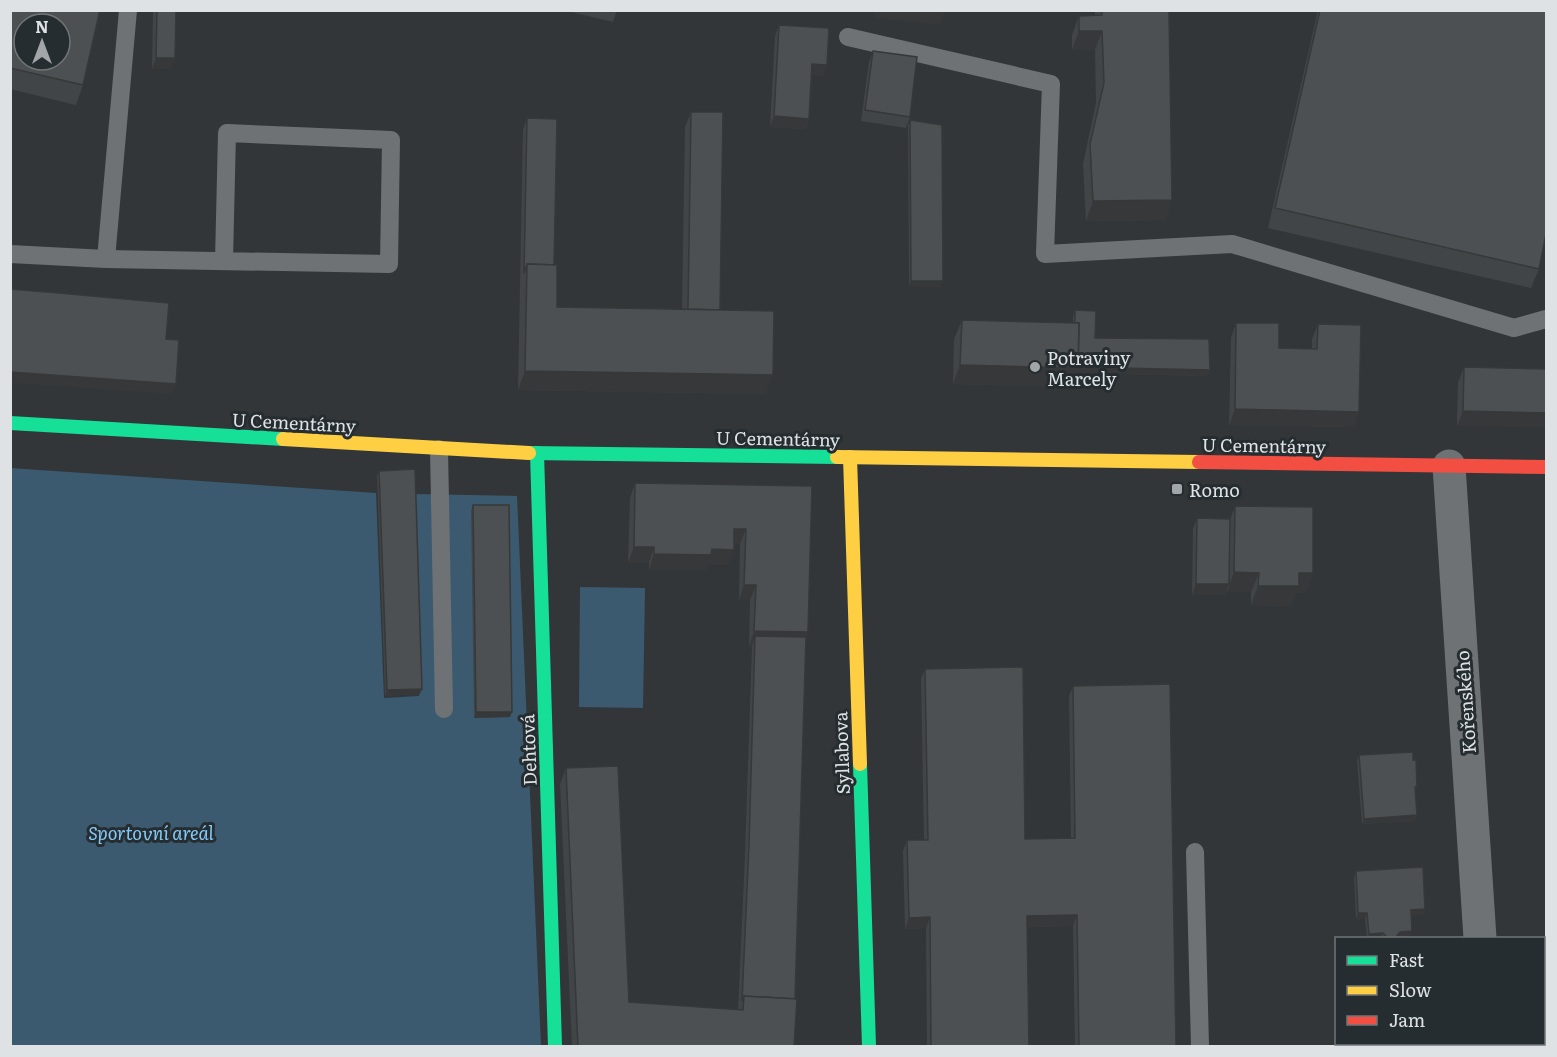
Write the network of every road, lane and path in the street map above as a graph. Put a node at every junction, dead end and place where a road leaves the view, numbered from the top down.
1 (128, 10) edge
2 (848, 37) dead end
3 (10, 254) edge
4 (106, 259) junction
5 (224, 261) junction
6 (1546, 318) edge
7 (10, 423) edge
8 (439, 449) junction
9 (537, 453) junction
10 (850, 457) junction
11 (1449, 466) junction
12 (1546, 467) edge
13 (444, 709) dead end
14 (1195, 852) dead end
15 (1480, 937) edge
16 (555, 1047) edge
17 (869, 1047) edge
18 (1200, 1047) edge

1 - 4 lane
2 - 6 lane
3 - 4 lane
4 - 5 lane
5 - 5 lane
7 - 8 street, U Cementárny
8 - 9 street, U Cementárny
8 - 13 lane
9 - 10 street, U Cementárny
9 - 16 street, Dehtová
10 - 11 street, U Cementárny
10 - 17 street, Syllabova
11 - 12 street, U Cementárny
11 - 15 street, Kořenského
14 - 18 lane

